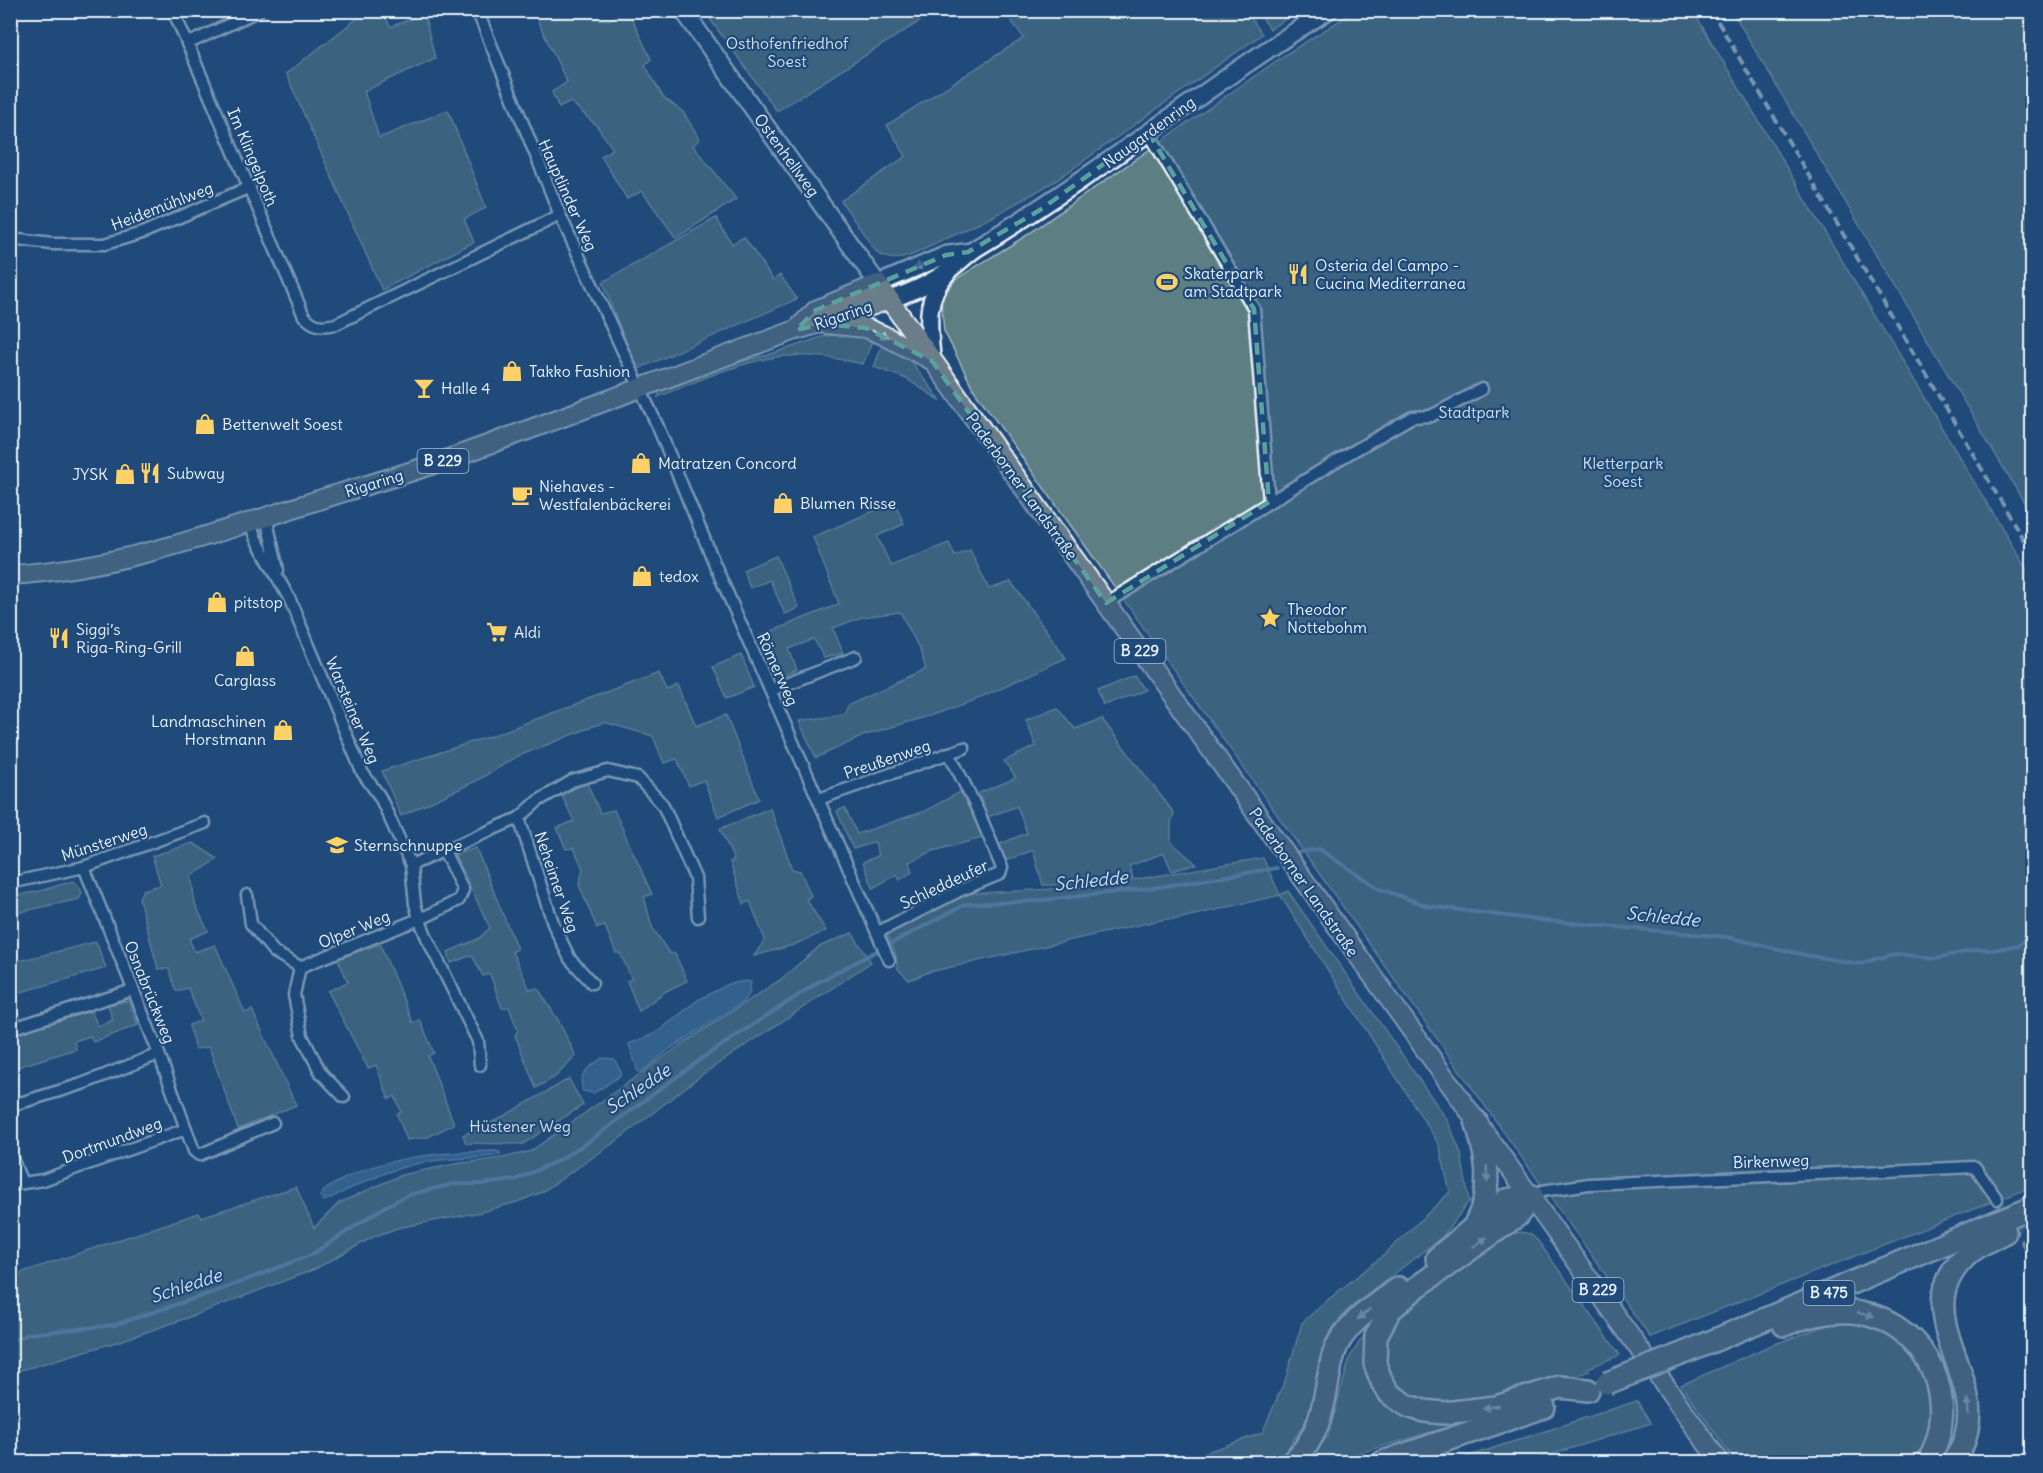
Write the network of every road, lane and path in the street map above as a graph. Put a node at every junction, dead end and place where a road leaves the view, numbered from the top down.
1 (173, 10) edge
2 (261, 10) edge
3 (477, 10) edge
4 (683, 10) edge
5 (1329, 10) edge
6 (187, 44) junction
7 (1148, 132) junction
8 (250, 187) junction
9 (560, 215) junction
10 (10, 239) edge
11 (968, 252) junction
12 (950, 270) junction
13 (878, 284) junction
14 (890, 300) junction
15 (823, 324) junction
16 (796, 330) junction
17 (932, 361) junction
18 (639, 389) junction
19 (1482, 389) dead end
20 (1269, 502) junction
21 (258, 520) junction
22 (10, 575) edge
23 (280, 579) junction
24 (1106, 603) junction
25 (856, 657) dead end
26 (771, 690) junction
27 (964, 748) dead end
28 (949, 753) junction
29 (819, 799) junction
30 (519, 818) junction
31 (205, 823) dead end
32 (444, 851) junction
33 (411, 865) junction
34 (84, 867) junction
35 (10, 883) edge
36 (247, 895) dead end
37 (698, 917) dead end
38 (419, 918) junction
39 (878, 932) junction
40 (889, 960) dead end
41 (300, 967) junction
42 (592, 983) dead end
43 (133, 990) junction
44 (10, 1029) edge
45 (159, 1054) junction
46 (480, 1065) dead end
47 (344, 1097) dead end
48 (10, 1106) edge
49 (1476, 1121) junction
50 (273, 1123) dead end
51 (186, 1129) junction
52 (10, 1153) edge
53 (22, 1183) junction
54 (10, 1185) edge
55 (1532, 1196) junction
56 (1997, 1199) tunnel mouth
57 (2032, 1207) edge
58 (2032, 1218) edge
59 (1475, 1225) junction
60 (1727, 1335) junction
61 (1597, 1386) junction
62 (1292, 1462) edge
63 (1383, 1462) edge
64 (1720, 1462) edge
65 (1929, 1462) edge
66 (1953, 1462) edge

1 - 6 street, Im Klingelpoth
2 - 6 street
3 - 9 street, Hauptlinder Weg
4 - 13 main road, Ostenhellweg
5 - 7 main road, Naugardenring
6 - 8 street, Im Klingelpoth
7 - 11 main road, Naugardenring
7 - 20 street
8 - 9 street, Im Klingelpoth
8 - 10 street, Heidemühlweg
9 - 18 street, Hauptlinder Weg
11 - 12 main road, Naugardenring
11 -> 13 main road, Naugardenring
12 - 14 main road, Naugardenring
12 - 17 main road
13 - 14 main road, Ostenhellweg / B 229
13 - 16 main road, Rigaring / B 229
14 - 15 main road, Rigaring / B 229
14 - 17 main road, Paderborner Landstraße / B 229
15 - 16 main road, Rigaring / B 229
15 -> 17 main road
16 - 18 main road, Rigaring / B 229
17 - 24 main road, Paderborner Landstraße / B 229
18 - 21 main road, Rigaring / B 229
18 - 26 street, Römerweg
19 - 20 street
20 - 24 street
21 - 22 main road, Rigaring / B 229
21 - 23 street, Warsteiner Weg
21 - 23 street, Warsteiner Weg
23 - 33 street, Warsteiner Weg
24 - 49 main road, Paderborner Landstraße / B 229
25 - 26 street
26 - 29 street, Römerweg
27 - 28 street, Preußenweg
28 - 29 street, Preußenweg
28 - 39 street, Schleddeufer
29 - 39 street, Römerweg
30 - 32 street
30 - 37 street
30 - 42 street, Neheimer Weg
31 - 34 street, Münsterweg
32 - 33 street
32 - 38 street, Olper Weg
33 - 38 street, Warsteiner Weg
34 - 35 street, Münsterweg
34 - 43 street, Osnabrückweg
36 - 41 street
38 - 41 street, Olper Weg
38 - 46 street
39 - 40 street, Römerweg
41 - 47 street
43 - 44 street
43 - 45 street, Osnabrückweg
45 - 48 street
45 - 51 street, Osnabrückweg
49 - 55 main road, Paderborner Landstraße / B 229
49 -> 59 highway
50 - 51 street, Dortmundweg
51 - 53 street, Dortmundweg
52 - 53 street
53 - 54 street, Dortmundweg
55 - 56 street, Birkenweg
55 - 59 highway
61 -> 55 highway
55 - 64 main road, Paderborner Landstraße / B 229
57 - 60 highway, B 475
66 -> 58 highway
59 -> 62 highway
60 - 61 highway, B 475, bridge
60 -> 65 highway
61 - 63 highway, B 475

